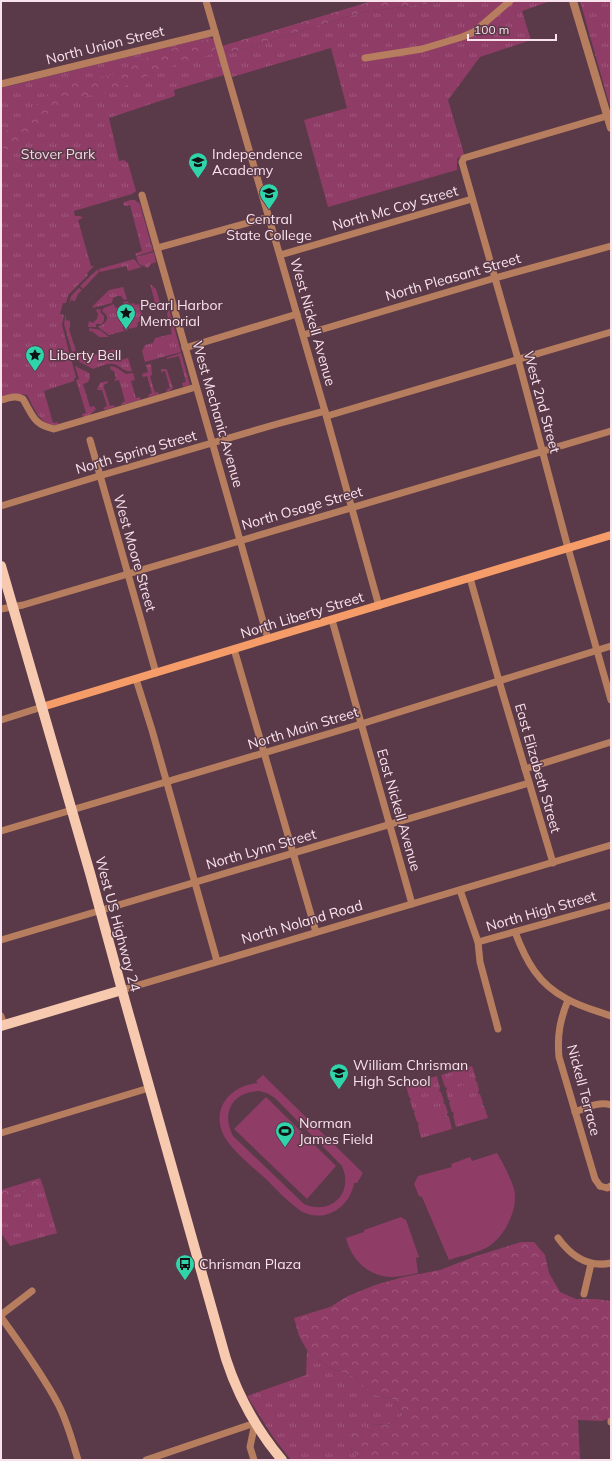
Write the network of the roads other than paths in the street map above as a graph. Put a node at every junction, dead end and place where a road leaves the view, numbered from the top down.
1 (206, 1) edge
2 (510, 1) edge
3 (573, 1) edge
4 (215, 32) junction
5 (365, 58) dead end
6 (1, 84) edge
7 (607, 116) junction
8 (611, 128) edge
9 (142, 195) dead end
10 (472, 199) junction
11 (269, 217) junction
12 (611, 246) edge
13 (157, 248) junction
14 (280, 255) junction
15 (495, 278) junction
16 (297, 314) junction
17 (611, 332) edge
18 (303, 335) junction
19 (185, 348) junction
20 (518, 359) junction
21 (196, 387) junction
22 (1, 400) edge
23 (326, 414) junction
24 (611, 431) edge
25 (90, 440) dead end
26 (212, 443) junction
27 (542, 451) junction
28 (99, 476) junction
29 (1, 506) edge
30 (352, 507) junction
31 (611, 535) edge
32 (240, 540) junction
33 (568, 548) junction
34 (1, 566) edge
35 (127, 573) junction
36 (470, 578) junction
37 (379, 606) junction
38 (13, 607) junction
39 (1, 608) edge
40 (332, 620) junction
41 (268, 639) junction
42 (611, 646) edge
43 (234, 649) junction
44 (597, 651) junction
45 (156, 673) junction
46 (136, 678) junction
47 (499, 681) junction
48 (611, 700) edge
49 (42, 707) junction
50 (1, 720) edge
51 (361, 724) junction
52 (611, 742) edge
53 (264, 753) junction
54 (525, 769) junction
55 (166, 782) junction
56 (529, 783) junction
57 (72, 810) junction
58 (390, 825) junction
59 (1, 831) edge
60 (611, 845) edge
61 (293, 853) junction
62 (553, 863) junction
63 (194, 882) junction
64 (460, 890) junction
65 (412, 904) junction
66 (611, 905) edge
67 (101, 910) junction
68 (316, 932) junction
69 (515, 932) junction
70 (1, 940) edge
71 (478, 942) junction
72 (217, 961) junction
73 (122, 990) junction
74 (568, 1000) junction
75 (611, 1016) edge
76 (2, 1023) edge
77 (498, 1029) dead end
78 (149, 1088) junction
79 (611, 1105) edge
80 (575, 1112) junction
81 (1, 1133) edge
82 (611, 1186) edge
83 (558, 1238) dead end
84 (611, 1263) edge
85 (591, 1264) junction
86 (32, 1291) dead end
87 (584, 1294) dead end
88 (1, 1316) edge
89 (255, 1422) junction
90 (78, 1460) edge
91 (146, 1460) edge
92 (254, 1460) edge
93 (282, 1460) edge

1 - 4 street, West Nickell Avenue
2 - 5 street
3 - 7 street
4 - 6 street, North Union Street
4 - 11 street, West Nickell Avenue
7 - 8 street
7 - 10 street, West 2nd Street
9 - 13 street, West Mechanic Avenue
10 - 14 street, North Mc Coy Street
10 - 15 street, West 2nd Street
11 - 13 street
11 - 14 street, West Nickell Avenue
12 - 15 street, North Pleasant Street
13 - 19 street, West Mechanic Avenue
14 - 16 street, West Nickell Avenue
15 - 18 street, North Pleasant Street
15 - 20 street, West 2nd Street
16 - 18 street, West Nickell Avenue
16 - 19 street
17 - 20 street, North Spring Street
18 - 23 street, West Nickell Avenue
19 - 21 street, West Mechanic Avenue
20 - 23 street, North Spring Street
20 - 27 street, West 2nd Street
21 - 22 street
21 - 26 street, West Mechanic Avenue
23 - 26 street, North Spring Street
23 - 30 street, West Nickell Avenue
24 - 27 street, North Osage Street
25 - 28 street, West Moore Street
26 - 28 street, North Spring Street
26 - 32 street, West Mechanic Avenue
27 - 30 street, North Osage Street
27 - 33 street, West 2nd Street
28 - 29 street, North Spring Street
28 - 35 street, West Moore Street
30 - 32 street, North Osage Street
30 - 37 street, West Nickell Avenue
31 - 33 main road, North Liberty Street
32 - 35 street, North Osage Street
32 - 41 street, West Mechanic Avenue
33 - 36 main road, North Liberty Street
33 - 44 street, West 2nd Street
34 - 38 main road, West US Highway 24
35 - 38 street, North Osage Street
35 - 45 street, West Moore Street
36 - 37 main road, North Liberty Street
36 - 47 street, East Elizabeth Street
37 - 40 main road, North Liberty Street
38 - 39 street, North Osage Street
38 - 49 main road, West US Highway 24
40 - 41 main road, North Liberty Street
40 - 51 street
41 - 43 main road, North Liberty Street
42 - 44 street, North Main Street
43 - 45 main road, North Liberty Street
43 - 53 street
44 - 47 street, North Main Street
44 - 48 street, West 2nd Street
45 - 46 main road, North Liberty Street
46 - 49 main road, North Liberty Street
46 - 55 street
47 - 51 street, North Main Street
47 - 54 street, East Elizabeth Street
49 - 50 street, North Liberty Street
49 - 57 main road, West US Highway 24
51 - 53 street, North Main Street
51 - 58 street, East Nickell Avenue
52 - 54 street
53 - 55 street, North Main Street
53 - 61 street
54 - 56 street, East Elizabeth Street
55 - 57 street, North Main Street
55 - 63 street
56 - 58 street, North Lynn Street
56 - 62 street, East Elizabeth Street
57 - 59 street, North Main Street
57 - 67 main road, West US Highway 24
58 - 61 street, North Lynn Street
58 - 65 street, East Nickell Avenue
60 - 62 street, North Noland Road
61 - 63 street, North Lynn Street
61 - 68 street
62 - 64 street, North Noland Road
63 - 67 street, North Lynn Street
63 - 72 street
64 - 65 street, North Noland Road
64 - 71 street
65 - 68 street, North Noland Road
66 - 69 street, North High Street
67 - 70 street, North Lynn Street
67 - 73 main road, West US Highway 24
68 - 72 street, North Noland Road
69 - 71 street, North High Street
69 - 74 street
71 - 77 street
72 - 73 street, North Noland Road
73 - 76 main road, North Noland Road
73 - 78 main road, West US Highway 24
74 - 75 street
74 - 80 street, Nickell Terrace
78 - 81 street
78 - 89 main road, West US Highway 24
79 - 80 street
80 - 82 street, Nickell Terrace
83 - 85 street
84 - 85 street
85 - 87 street
86 - 88 street
88 - 90 street
89 - 91 street
89 - 92 street
89 - 93 main road, West US Highway 24

